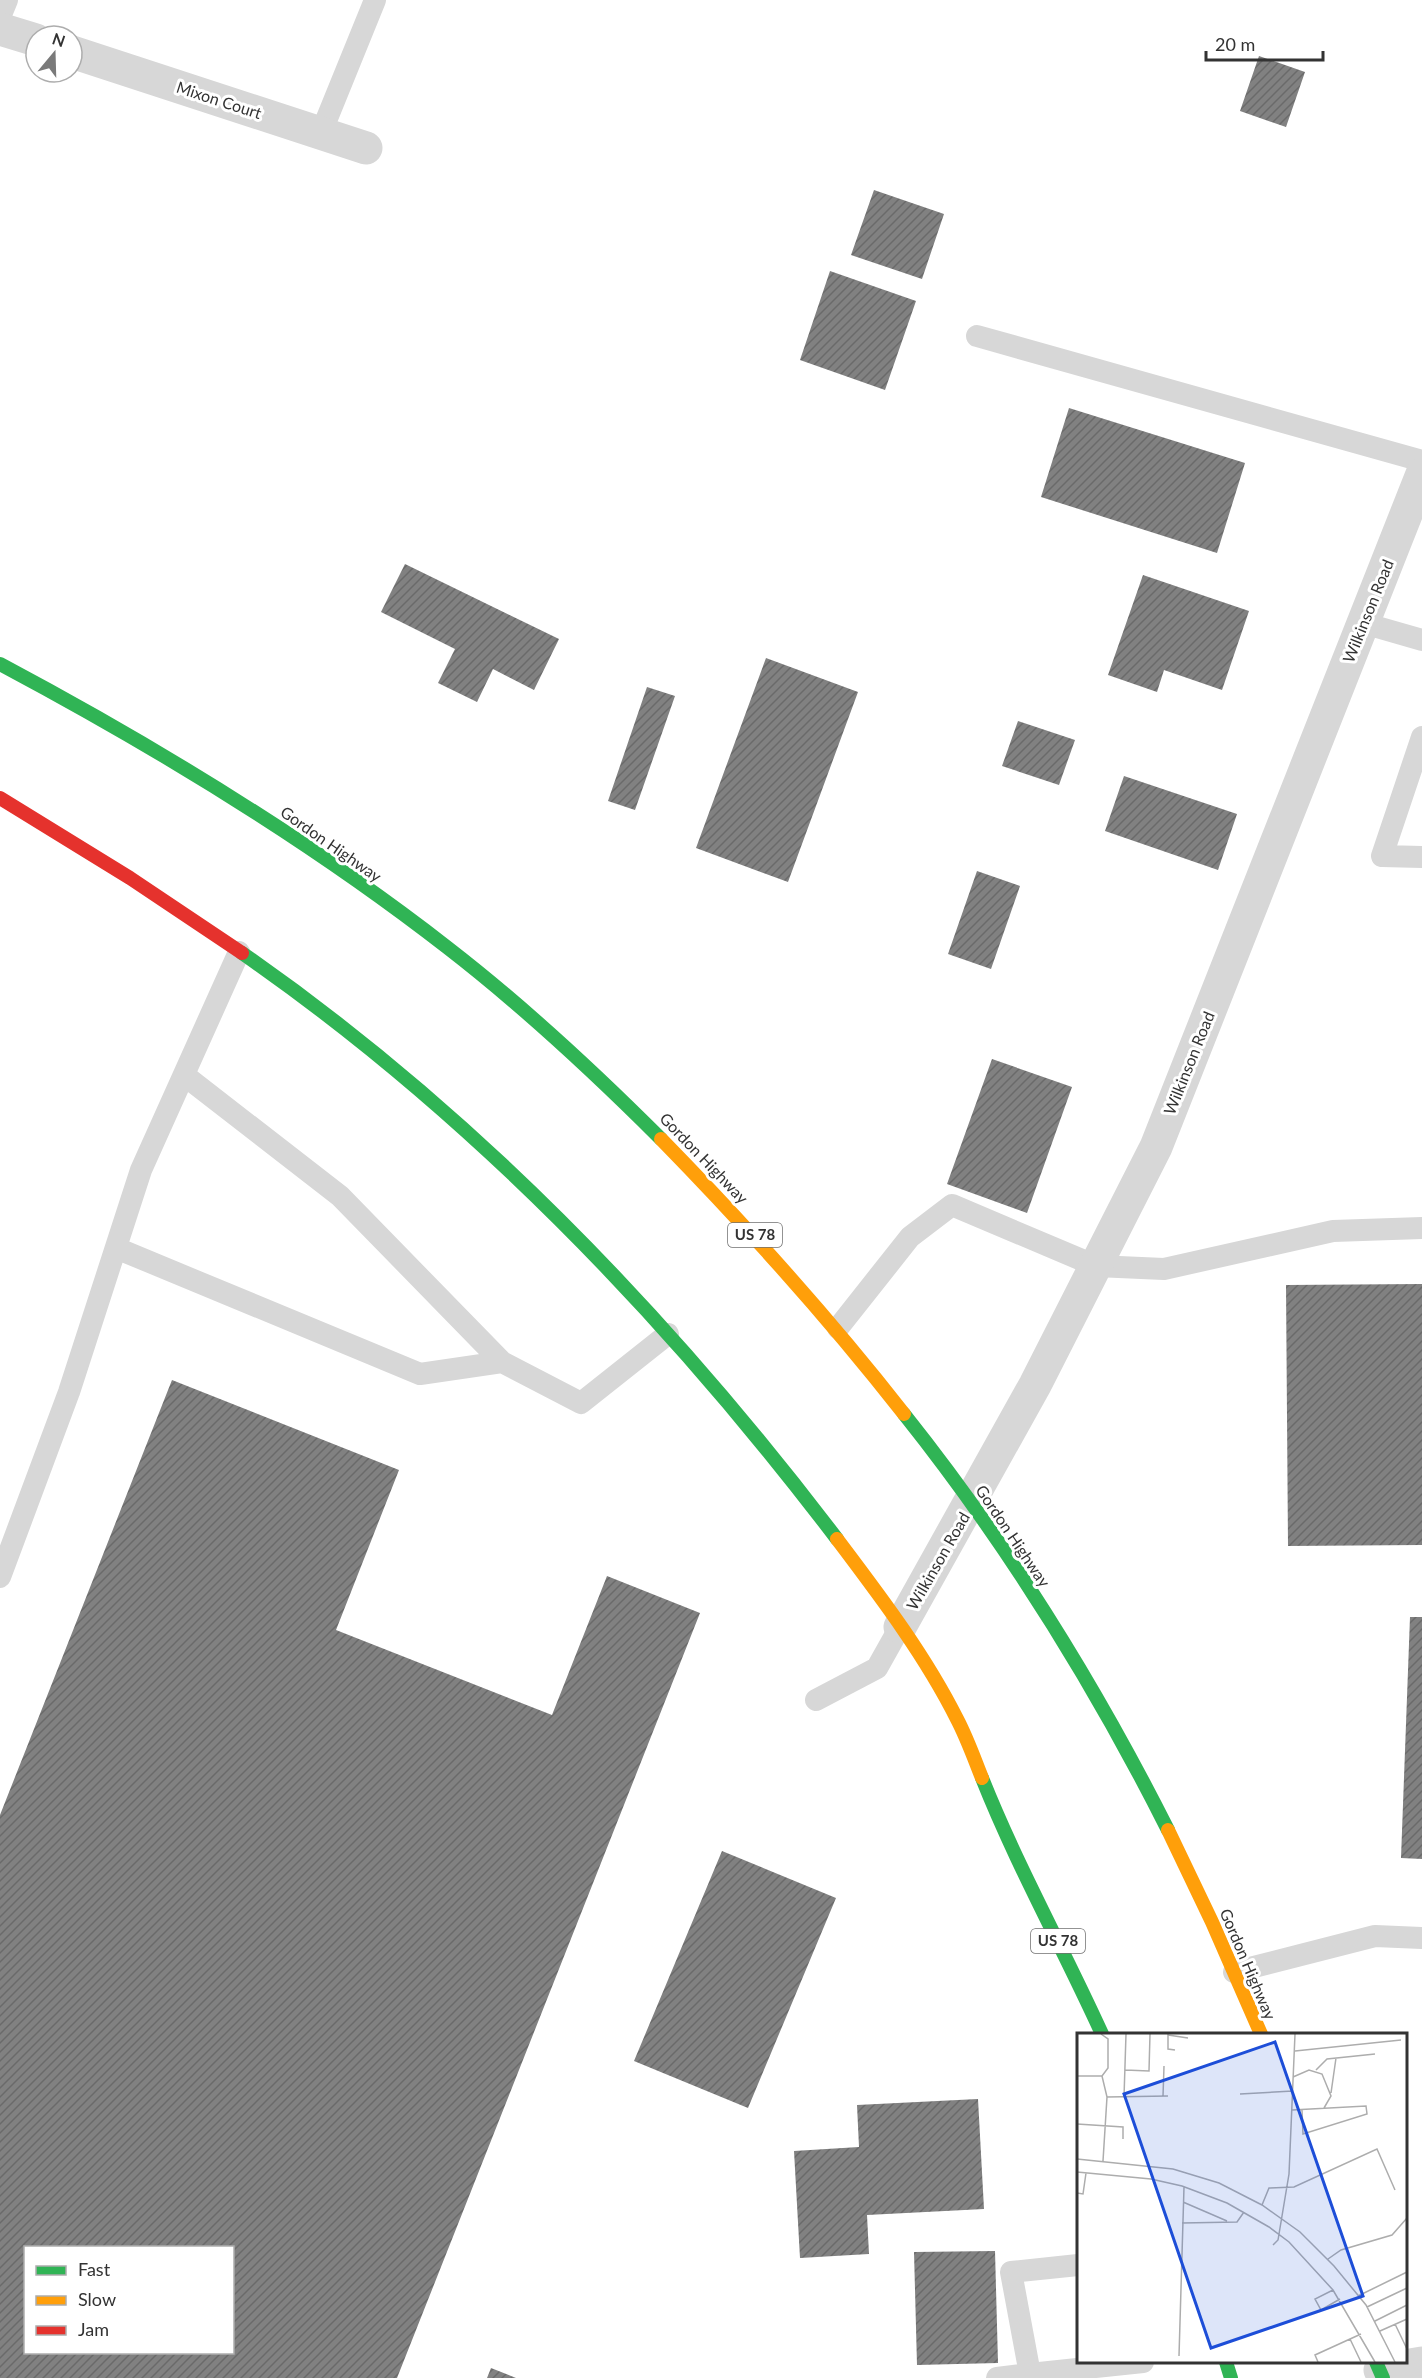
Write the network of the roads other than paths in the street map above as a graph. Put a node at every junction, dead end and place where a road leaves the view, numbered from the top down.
1 (7, 0) edge
2 (375, 0) edge
3 (0, 17) edge
4 (0, 28) edge
5 (24, 36) edge
6 (84, 56) edge
7 (321, 133) junction
8 (366, 148) dead end
9 (977, 336) dead end
10 (1422, 461) edge
11 (1422, 474) edge
12 (1363, 623) junction
13 (1422, 640) edge
14 (0, 664) edge
15 (1422, 737) edge
16 (0, 798) edge
17 (1422, 857) edge
18 (239, 952) junction
19 (184, 1075) junction
20 (1422, 1228) edge
21 (116, 1248) junction
22 (1096, 1266) junction
23 (838, 1328) junction
24 (668, 1334) junction
25 (502, 1362) junction
26 (971, 1502) junction
27 (0, 1576) edge
28 (900, 1627) junction
29 (816, 1700) dead end
30 (1422, 1938) edge
31 (1234, 1972) junction
32 (1102, 2033) edge
33 (1261, 2033) edge
34 (1077, 2265) edge
35 (1112, 2363) edge
36 (1227, 2363) edge
37 (1422, 2363) edge
38 (1380, 2370) edge
39 (1030, 2374) junction
40 (998, 2378) edge
41 (1231, 2378) edge

1 - 3 lane
2 - 7 lane
4 - 5 street
6 - 7 street, Mixon Court
7 - 8 street, Mixon Court
9 - 10 lane
11 - 12 street, Wilkinson Road
12 - 13 lane
12 - 22 street, Wilkinson Road
14 - 23 highway, Gordon Highway / US 78
15 - 17 lane
16 - 18 highway, US 78
18 - 19 lane
18 - 24 highway, US 78
19 - 21 lane
19 - 25 lane
20 - 22 lane
21 - 25 lane
21 - 27 lane
22 - 23 lane
22 - 26 street, Wilkinson Road
23 - 26 highway, Gordon Highway / US 78
24 - 25 lane
24 - 28 highway, US 78
26 - 28 street, Wilkinson Road
26 - 31 highway, Gordon Highway / US 78
28 - 29 lane
28 - 32 highway, US 78
30 - 31 lane
31 - 33 highway, Gordon Highway / US 78
34 - 39 lane
35 - 39 lane
36 - 41 highway
37 - 38 street
39 - 40 lane

